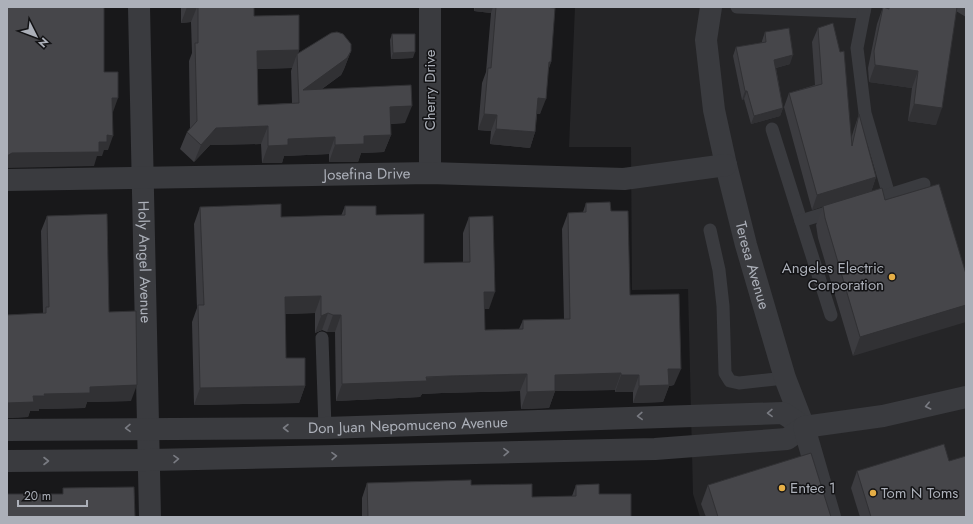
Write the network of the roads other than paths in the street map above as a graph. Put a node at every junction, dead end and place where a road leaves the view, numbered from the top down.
1 (139, 7) edge
2 (430, 7) edge
3 (711, 7) edge
4 (737, 7) edge
5 (865, 10) edge
6 (772, 129) dead end
7 (726, 165) junction
8 (430, 173) junction
9 (144, 177) junction
10 (7, 180) edge
11 (924, 184) dead end
12 (889, 195) junction
13 (801, 221) junction
14 (710, 230) dead end
15 (831, 314) dead end
16 (322, 338) dead end
17 (785, 378) junction
18 (966, 397) edge
19 (481, 422) junction
20 (804, 427) junction
21 (149, 428) junction
22 (325, 428) junction
23 (7, 430) edge
24 (479, 453) junction
25 (150, 460) junction
26 (7, 461) edge
27 (150, 517) edge
28 (830, 517) edge

1 - 9 street, Holy Angel Avenue
2 - 8 street, Cherry Drive
3 - 7 street, Teresa Avenue
4 - 5 lane
5 - 12 lane
6 - 13 lane
7 - 8 street, Josefina Drive
7 - 17 street, Teresa Avenue
8 - 9 street, Josefina Drive
9 - 10 street, Josefina Drive
9 - 21 street, Holy Angel Avenue
11 - 12 lane
12 - 13 lane
13 - 15 lane
14 - 17 lane
16 - 22 lane
17 - 20 street, Teresa Avenue
18 -> 20 street, Don Juan Nepomuceno Avenue
20 -> 19 street, Don Juan Nepomuceno Avenue
19 - 22 street, Don Juan Nepomuceno Avenue
19 - 24 street
24 -> 20 street, Don Juan Nepomuceno Avenue
20 - 28 street, Teresa Avenue
22 -> 21 street, Don Juan Nepomuceno Avenue
21 -> 23 street, Don Juan Nepomuceno Avenue
21 - 25 street, Holy Angel Avenue
25 -> 24 street, Don Juan Nepomuceno Avenue
26 -> 25 street, Don Juan Nepomuceno Avenue
25 - 27 street, Holy Angel Avenue

